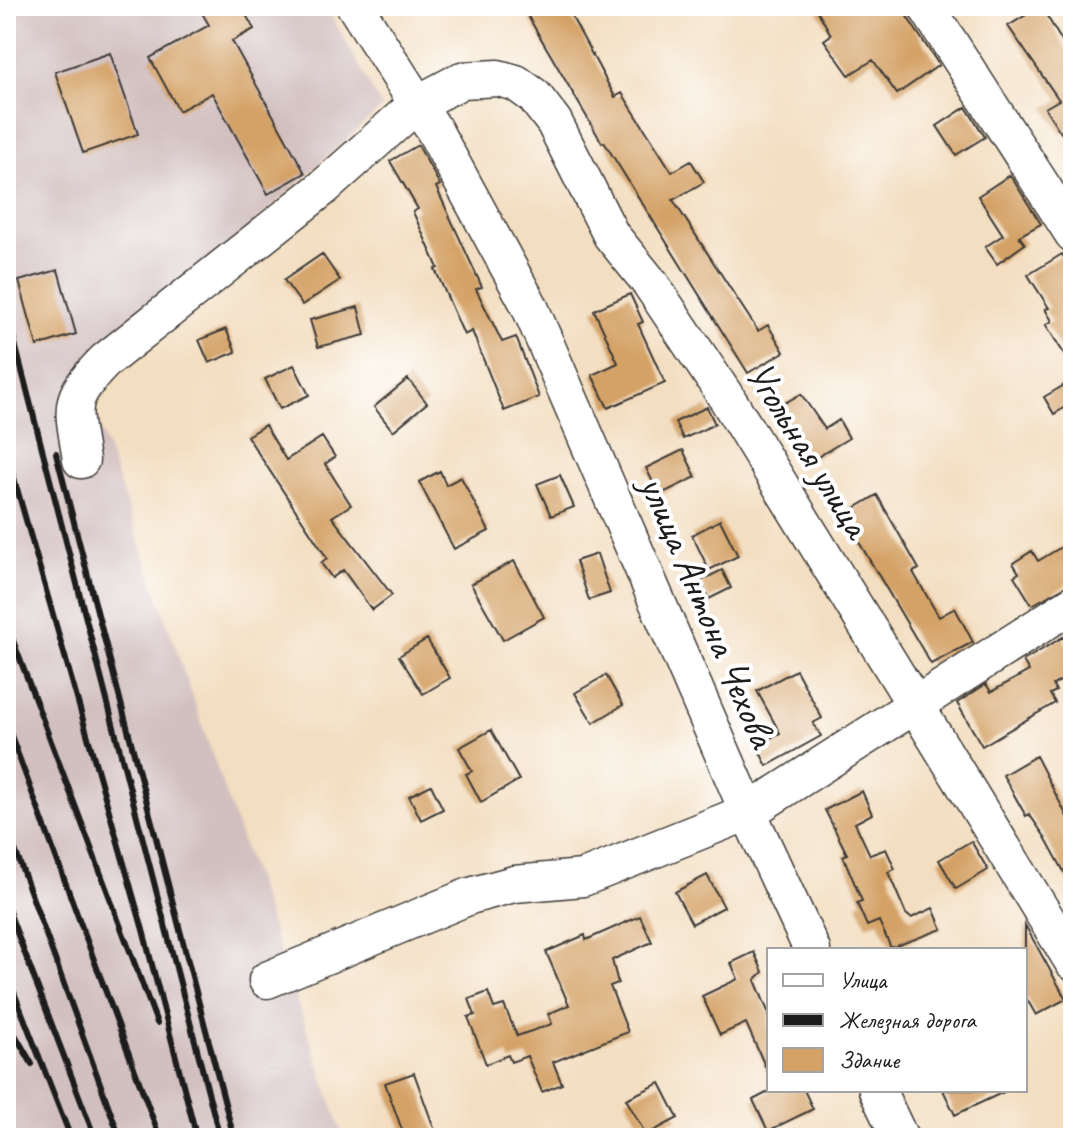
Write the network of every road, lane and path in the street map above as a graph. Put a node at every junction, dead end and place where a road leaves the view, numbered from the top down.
1 (355, 6) edge
2 (926, 6) edge
3 (417, 104) junction
4 (1073, 234) edge
5 (81, 460) dead end
6 (1073, 604) edge
7 (917, 707) junction
8 (748, 812) junction
9 (811, 948) edge
10 (1073, 962) edge
11 (267, 980) dead end
12 (878, 1092) edge
13 (900, 1138) edge

1 - 3 street
2 - 4 street
3 - 5 street, Угольная улица
3 - 7 street, Угольная улица
3 - 8 street, улица Антона Чехова
6 - 7 street
7 - 8 street
7 - 10 street, Угольная улица
8 - 9 street, улица Антона Чехова
8 - 11 street
12 - 13 street

